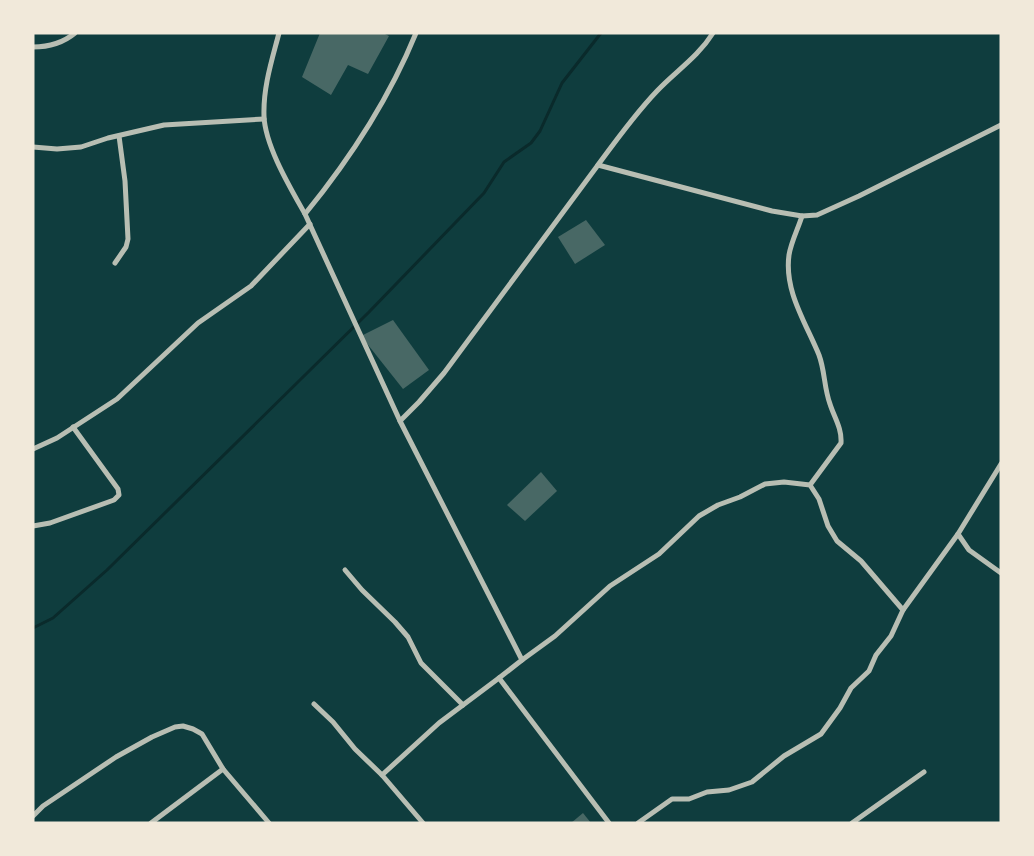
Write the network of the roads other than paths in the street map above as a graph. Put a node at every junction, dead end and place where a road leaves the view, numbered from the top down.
1 (75, 33) edge
2 (279, 33) edge
3 (416, 33) edge
4 (712, 33) edge
5 (33, 47) edge
6 (264, 119) junction
7 (1000, 127) edge
8 (119, 136) junction
9 (33, 147) edge
10 (598, 165) junction
11 (305, 214) junction
12 (802, 216) junction
13 (310, 224) junction
14 (115, 262) dead end
15 (400, 421) junction
16 (73, 428) junction
17 (33, 450) edge
18 (1001, 464) edge
19 (810, 485) junction
20 (33, 526) edge
21 (958, 534) junction
22 (345, 570) dead end
23 (1001, 573) edge
24 (903, 610) junction
25 (522, 660) junction
26 (499, 678) junction
27 (314, 704) dead end
28 (463, 705) junction
29 (223, 769) junction
30 (924, 772) dead end
31 (382, 775) junction
32 (33, 816) edge
33 (151, 823) edge
34 (269, 823) edge
35 (423, 823) edge
36 (609, 823) edge
37 (638, 823) edge
38 (852, 823) edge

1 - 5 street
2 - 6 street
3 - 11 street
4 - 10 street
6 - 8 street
6 - 11 street
7 - 12 street
8 - 9 street
8 - 14 street
10 - 12 street
10 - 15 street
11 - 13 street
12 - 19 street
13 - 15 street
13 - 16 street
15 - 25 street
16 - 17 street
16 - 20 street
18 - 21 street
19 - 24 street
19 - 25 street
21 - 23 street
21 - 24 street
22 - 28 street
24 - 37 street
25 - 26 street
26 - 28 street
26 - 36 street
27 - 31 street
28 - 31 street
29 - 32 street
29 - 33 street
29 - 34 street
30 - 38 street
31 - 35 street

